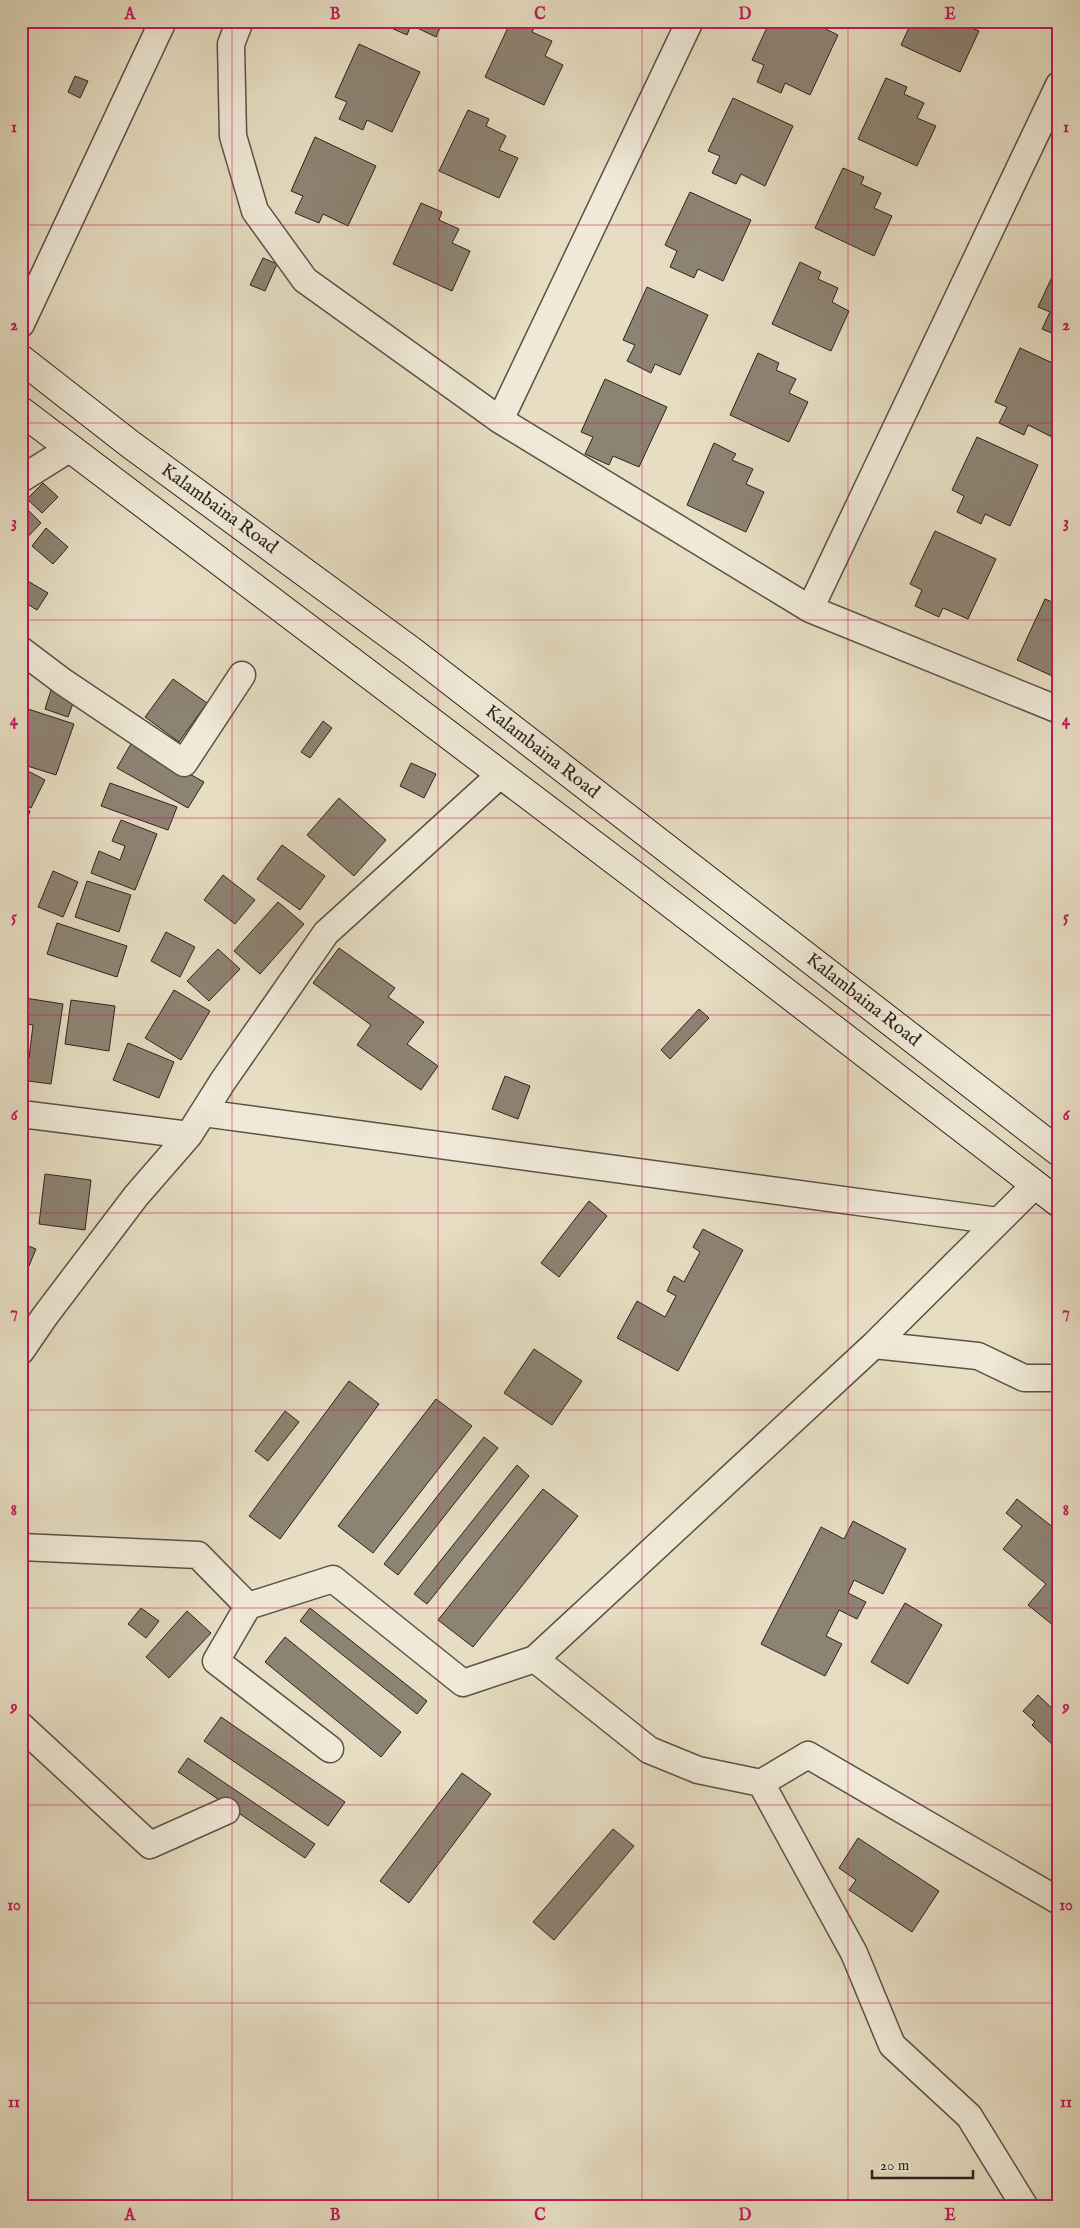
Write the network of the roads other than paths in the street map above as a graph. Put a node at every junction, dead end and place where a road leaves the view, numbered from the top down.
1 (163, 21) edge
2 (240, 21) edge
3 (690, 21) edge
4 (1059, 85) edge
5 (21, 324) edge
6 (21, 359) edge
7 (21, 411) edge
8 (500, 420) junction
9 (69, 449) junction
10 (21, 479) edge
11 (810, 609) junction
12 (21, 650) edge
13 (242, 675) dead end
14 (1059, 710) edge
15 (501, 774) junction
16 (21, 1114) edge
17 (196, 1124) junction
18 (1059, 1152) edge
19 (1034, 1185) junction
20 (1059, 1203) edge
21 (998, 1221) junction
22 (874, 1344) junction
23 (21, 1351) edge
24 (1059, 1378) edge
25 (21, 1547) edge
26 (248, 1606) junction
27 (535, 1659) junction
28 (21, 1726) edge
29 (330, 1749) dead end
30 (760, 1783) junction
31 (226, 1811) dead end
32 (1059, 1901) edge
33 (1026, 2207) edge

1 - 5 street
2 - 8 street
3 - 8 street
4 - 11 street
6 - 18 main road, Kalambaina Road
7 - 9 main road
8 - 11 street
9 - 10 street
9 - 15 main road
11 - 14 street
12 - 13 street
15 - 17 street
15 - 19 main road
16 - 17 street
17 - 21 street
17 - 23 street
19 - 20 main road
19 - 21 street
21 - 22 street
22 - 24 street
22 - 27 street
25 - 26 street
26 - 27 street
26 - 29 street
27 - 30 street
28 - 31 street
30 - 32 street
30 - 33 street

